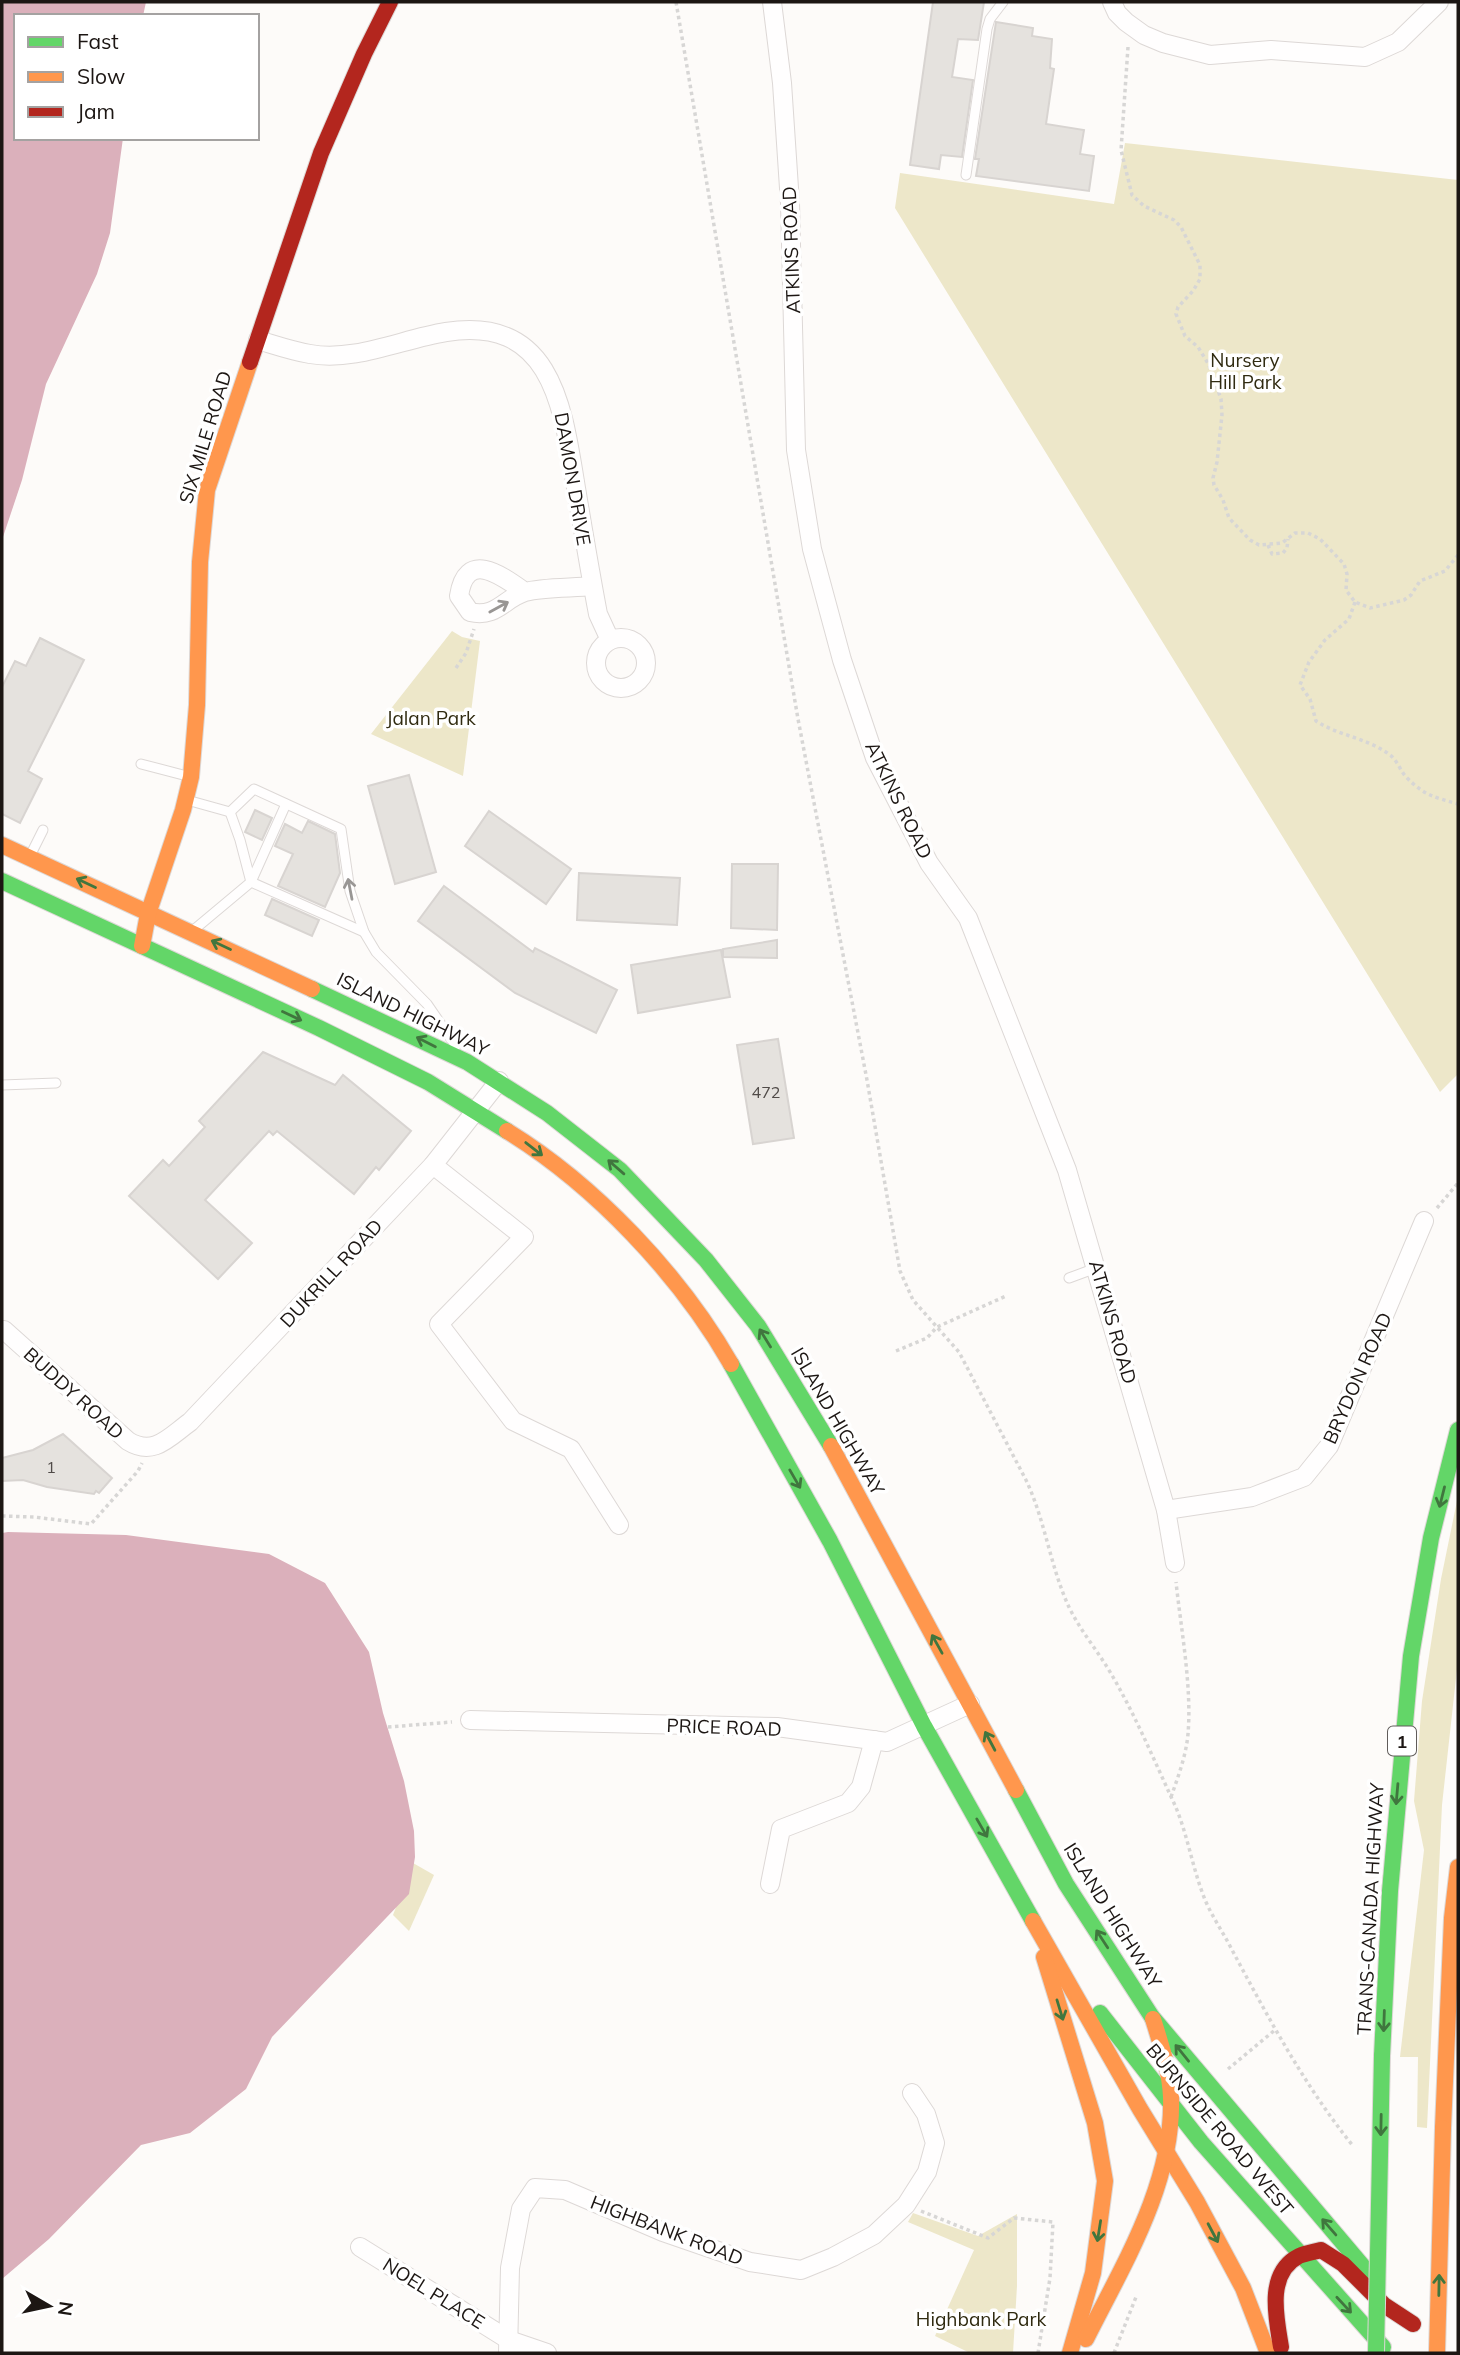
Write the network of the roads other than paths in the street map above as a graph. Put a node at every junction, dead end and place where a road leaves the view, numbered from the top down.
1 (390, 2) edge
2 (772, 2) edge
3 (1003, 2) edge
4 (1112, 2) edge
5 (1438, 2) edge
6 (966, 175) dead end
7 (258, 340) junction
8 (592, 586) junction
9 (525, 592) junction
10 (610, 640) dead end
11 (141, 764) dead end
12 (191, 777) junction
13 (186, 799) junction
14 (286, 804) junction
15 (230, 811) junction
16 (43, 830) dead end
17 (2, 845) edge
18 (29, 857) junction
19 (2, 881) edge
20 (251, 882) junction
21 (148, 911) junction
22 (192, 931) junction
23 (364, 932) junction
24 (142, 946) junction
25 (467, 1062) junction
26 (499, 1082) junction
27 (56, 1083) dead end
28 (2, 1085) edge
29 (478, 1111) junction
30 (433, 1165) junction
31 (1424, 1221) road end
32 (1097, 1268) junction
33 (1069, 1278) dead end
34 (4, 1330) dead end
35 (1458, 1430) edge
36 (148, 1448) joint
37 (1166, 1510) junction
38 (619, 1525) dead end
39 (1175, 1563) road end
40 (970, 1704) junction
41 (470, 1720) dead end
42 (924, 1726) junction
43 (874, 1740) junction
44 (1458, 1867) edge
45 (771, 1884) dead end
46 (1033, 1922) junction
47 (1153, 2017) junction
48 (912, 2093) dead end
49 (1171, 2106) junction
50 (1166, 2152) junction
51 (360, 2247) dead end
52 (1299, 2256) junction
53 (1413, 2324) junction
54 (509, 2346) edge
55 (547, 2353) edge
56 (1070, 2353) edge
57 (1079, 2353) edge
58 (1268, 2353) edge
59 (1282, 2353) edge
60 (1376, 2353) edge
61 (1388, 2353) edge
62 (1437, 2353) edge

1 - 7 main road, SIX MILE ROAD
2 - 32 street, ATKINS ROAD
3 - 6 lane
4 - 5 street
7 - 8 street, DAMON DRIVE
7 - 12 main road, SIX MILE ROAD
8 - 9 street
8 - 10 street, DAMON DRIVE
9 -> 9 street
11 - 12 lane
12 - 13 main road, SIX MILE ROAD
13 - 15 lane
13 - 21 main road, SIX MILE ROAD
14 - 15 lane
14 - 20 lane
23 -> 14 lane
15 - 20 lane
16 - 18 lane
17 - 18 main road, ISLAND HIGHWAY
21 -> 18 main road, ISLAND HIGHWAY
19 - 24 main road
20 - 22 lane
20 - 23 lane
21 - 22 main road, ISLAND HIGHWAY
21 - 24 main road, SIX MILE ROAD
25 -> 22 main road, ISLAND HIGHWAY
23 - 25 lane
24 -> 29 main road
25 - 26 main road, ISLAND HIGHWAY
26 - 29 street, DUKRILL ROAD
40 -> 26 main road, ISLAND HIGHWAY
27 - 28 lane
29 - 30 street, DUKRILL ROAD
29 -> 42 main road
30 - 36 street, DUKRILL ROAD
30 - 38 street
31 - 37 street, BRYDON ROAD
32 - 33 lane
32 - 37 street, ATKINS ROAD
34 - 36 street, BUDDY ROAD
35 -> 60 main road, TRANS-CANADA HIGHWAY / 1, bridge
37 - 39 street, ATKINS ROAD
40 - 42 street, PRICE ROAD
47 -> 40 main road, ISLAND HIGHWAY
41 - 43 street, PRICE ROAD
42 - 43 street, PRICE ROAD
42 -> 46 main road
43 - 45 street
62 -> 44 main road, bridge
46 - 49 main road, BURNSIDE ROAD WEST
46 - 50 main road
46 -> 56 main road
47 - 49 main road, ISLAND HIGHWAY
53 -> 47 main road, BURNSIDE ROAD WEST
48 - 54 street, HIGHBANK ROAD
49 - 50 main road, ISLAND HIGHWAY
49 - 52 main road, BURNSIDE ROAD WEST
50 - 57 main road, ISLAND HIGHWAY
50 -> 58 main road
51 - 54 street, NOEL PLACE
52 - 53 main road
52 - 59 main road
52 -> 61 main road, BURNSIDE ROAD WEST
53 - 62 main road, BURNSIDE ROAD WEST
54 - 55 street, NOEL PLACE

